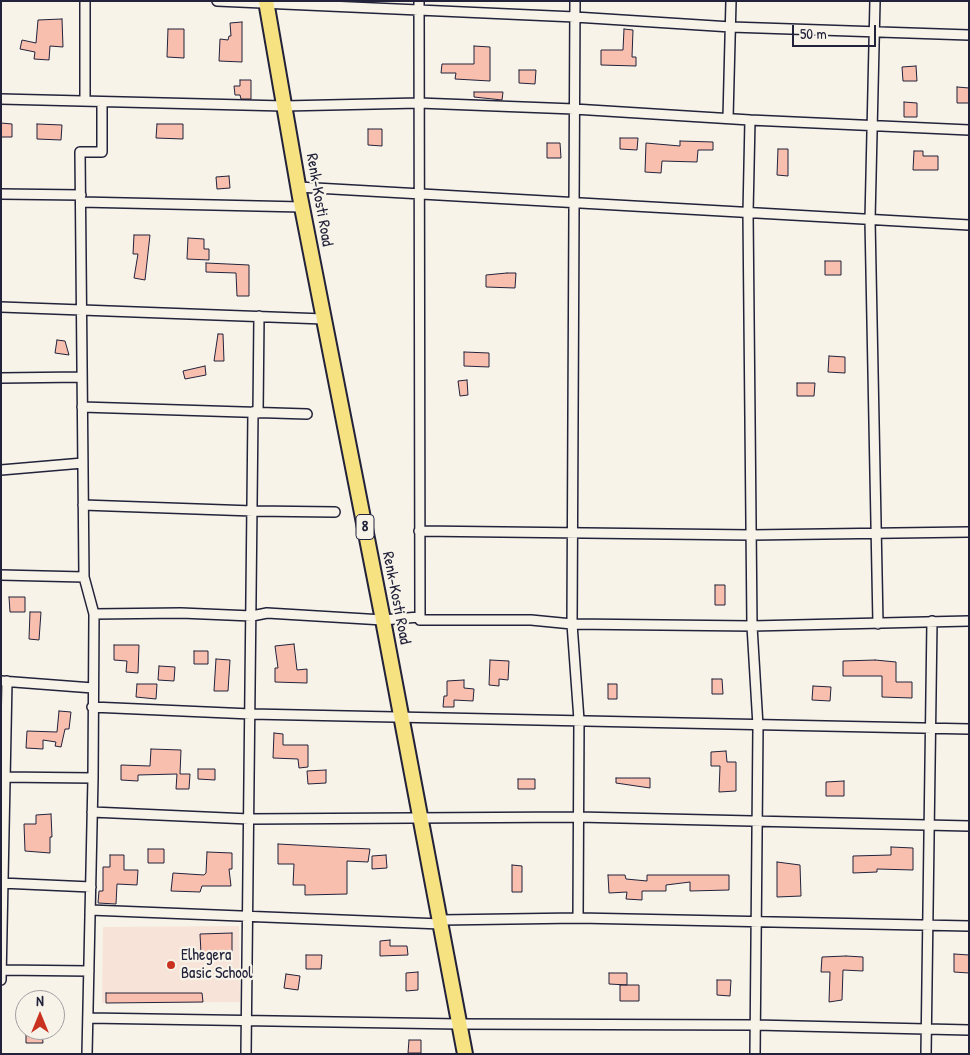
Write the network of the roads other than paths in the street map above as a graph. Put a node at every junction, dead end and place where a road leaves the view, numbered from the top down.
1 (85, 1) edge
2 (217, 1) edge
3 (575, 1) edge
4 (731, 1) edge
5 (875, 1) edge
6 (266, 2) edge
7 (419, 6) edge
8 (575, 17) junction
9 (731, 26) junction
10 (874, 30) junction
11 (969, 35) edge
12 (1, 99) edge
13 (85, 101) junction
14 (102, 102) junction
15 (419, 103) junction
16 (284, 106) junction
17 (574, 109) junction
18 (728, 118) junction
19 (750, 120) junction
20 (872, 126) junction
21 (969, 130) edge
22 (298, 187) junction
23 (418, 193) junction
24 (1, 194) edge
25 (81, 198) junction
26 (574, 201) junction
27 (302, 207) junction
28 (748, 212) junction
29 (870, 220) junction
30 (969, 225) edge
31 (1, 307) edge
32 (82, 310) junction
33 (259, 316) junction
34 (324, 319) junction
35 (82, 377) junction
36 (1, 378) edge
37 (82, 407) junction
38 (256, 412) junction
39 (307, 414) dead end
40 (83, 463) junction
41 (1, 470) edge
42 (83, 505) junction
43 (253, 512) junction
44 (335, 512) dead end
45 (419, 531) junction
46 (572, 532) junction
47 (876, 532) junction
48 (969, 532) edge
49 (751, 535) junction
50 (1, 575) edge
51 (84, 576) junction
52 (94, 614) junction
53 (252, 616) junction
54 (383, 620) junction
55 (420, 620) junction
56 (932, 621) junction
57 (969, 622) edge
58 (572, 624) junction
59 (878, 624) junction
60 (752, 626) junction
61 (4, 681) edge
62 (93, 688) junction
63 (92, 706) junction
64 (251, 714) junction
65 (401, 718) junction
66 (579, 720) junction
67 (758, 726) junction
68 (931, 728) junction
69 (969, 729) edge
70 (3, 778) edge
71 (93, 778) junction
72 (92, 812) junction
73 (578, 817) junction
74 (420, 818) junction
75 (249, 819) junction
76 (757, 821) junction
77 (969, 826) edge
78 (929, 827) junction
79 (2, 883) edge
80 (91, 887) junction
81 (90, 910) junction
82 (248, 918) junction
83 (578, 918) junction
84 (441, 922) junction
85 (756, 922) junction
86 (928, 926) junction
87 (969, 926) edge
88 (1, 970) edge
89 (89, 971) junction
90 (1, 980) edge
91 (88, 1018) junction
92 (246, 1021) junction
93 (459, 1024) junction
94 (755, 1025) junction
95 (926, 1029) junction
96 (969, 1030) edge
97 (87, 1054) edge
98 (246, 1054) edge
99 (465, 1054) edge
100 (755, 1054) edge
101 (926, 1054) edge

1 - 13 street
2 - 6 street
3 - 8 street
4 - 9 street
5 - 10 street
6 - 7 street
6 - 16 main road, Renk-Kosti Road / 8
7 - 8 street
7 - 15 street
8 - 9 street
8 - 17 street
9 - 10 street
9 - 18 street
10 - 11 street
10 - 20 street
12 - 13 street
13 - 14 street
14 - 16 street
14 - 25 street
15 - 16 street
15 - 17 street
15 - 23 street
16 - 22 main road, Renk-Kosti Road / 8
17 - 18 street
17 - 26 street
18 - 19 street
19 - 20 street
19 - 28 street
20 - 21 street
20 - 29 street
22 - 23 street
22 - 27 main road, Renk-Kosti Road / 8
23 - 26 street
23 - 45 street
24 - 25 street
25 - 27 street
25 - 32 street
26 - 28 street
26 - 46 street
27 - 34 main road, Renk-Kosti Road / 8
28 - 29 street
28 - 49 street
29 - 30 street
29 - 47 street
31 - 32 street
32 - 33 street
32 - 35 street
33 - 34 street
33 - 38 street
34 - 54 main road, Renk-Kosti Road / 8
35 - 36 street
35 - 37 street
37 - 38 street
37 - 40 street
38 - 39 street
38 - 43 street
40 - 41 street
40 - 42 street
42 - 43 street
42 - 51 street
43 - 44 street
43 - 53 street
45 - 46 street
45 - 55 street
46 - 49 street
46 - 58 street
47 - 48 street
47 - 49 street
47 - 59 street
49 - 60 street
50 - 51 street
51 - 52 street
52 - 53 street
52 - 62 street
53 - 54 street
53 - 64 street
54 - 55 street
54 - 65 main road, Renk-Kosti Road / 8
55 - 58 street
56 - 57 street
56 - 59 street
56 - 68 street
58 - 60 street
58 - 66 street
59 - 60 street
60 - 67 street
61 - 62 street
61 - 70 street
62 - 63 street
63 - 64 street
63 - 71 street
64 - 65 street
64 - 75 street
65 - 66 street
65 - 74 main road, Renk-Kosti Road / 8
66 - 67 street
66 - 73 street
67 - 68 street
67 - 76 street
68 - 69 street
68 - 78 street
70 - 71 street
70 - 79 street
71 - 72 street
72 - 75 street
72 - 80 street
73 - 74 street
73 - 76 street
73 - 83 street
74 - 75 street
74 - 84 main road, Renk-Kosti Road / 8
75 - 82 street
76 - 78 street
76 - 85 street
77 - 78 street
78 - 86 street
79 - 80 street
79 - 88 street
80 - 81 street
81 - 82 street
81 - 89 street
82 - 84 street
82 - 92 street
83 - 84 street
83 - 85 street
84 - 93 main road, Renk-Kosti Road / 8
85 - 86 street
85 - 94 street
86 - 87 street
86 - 95 street
88 - 89 street
88 - 90 street
89 - 91 street
91 - 92 street
91 - 97 street
92 - 93 street
92 - 98 street
93 - 94 street
93 - 99 main road, Renk-Kosti Road / 8
94 - 95 street
94 - 100 street
95 - 96 street
95 - 101 street

